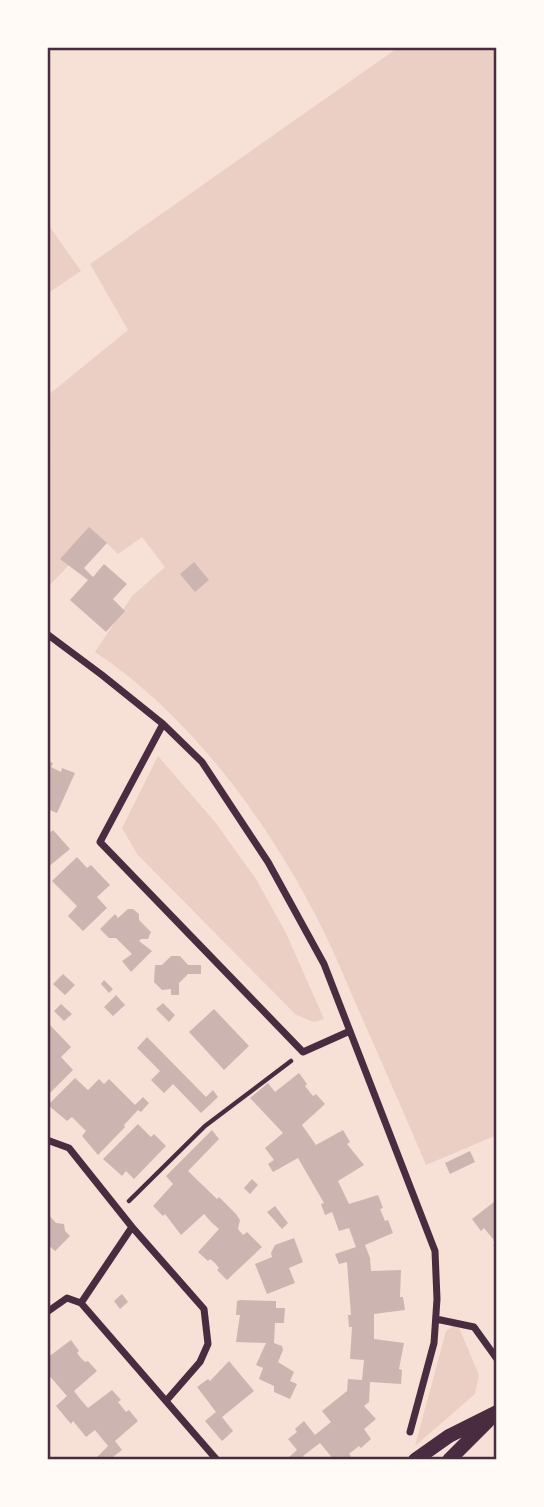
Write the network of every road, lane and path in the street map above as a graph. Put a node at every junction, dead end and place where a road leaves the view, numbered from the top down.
1 (47, 635) edge
2 (163, 724) junction
3 (350, 1031) junction
4 (303, 1052) junction
5 (47, 1140) edge
6 (119, 1211) junction
7 (132, 1227) junction
8 (81, 1303) junction
9 (47, 1312) edge
10 (436, 1319) junction
11 (497, 1359) edge
12 (166, 1401) junction
13 (497, 1413) edge
14 (410, 1432) dead end
15 (217, 1460) edge
16 (415, 1460) edge
17 (449, 1460) edge

1 - 2 street
2 - 3 street
2 - 4 street
3 - 4 street
3 - 10 street
4 - 6 path
5 - 6 street
6 - 7 street
7 - 8 street
7 - 12 street
8 - 9 street
8 - 12 street
10 - 11 street
10 - 14 street
12 - 15 street
13 - 16 main road
13 - 17 main road

